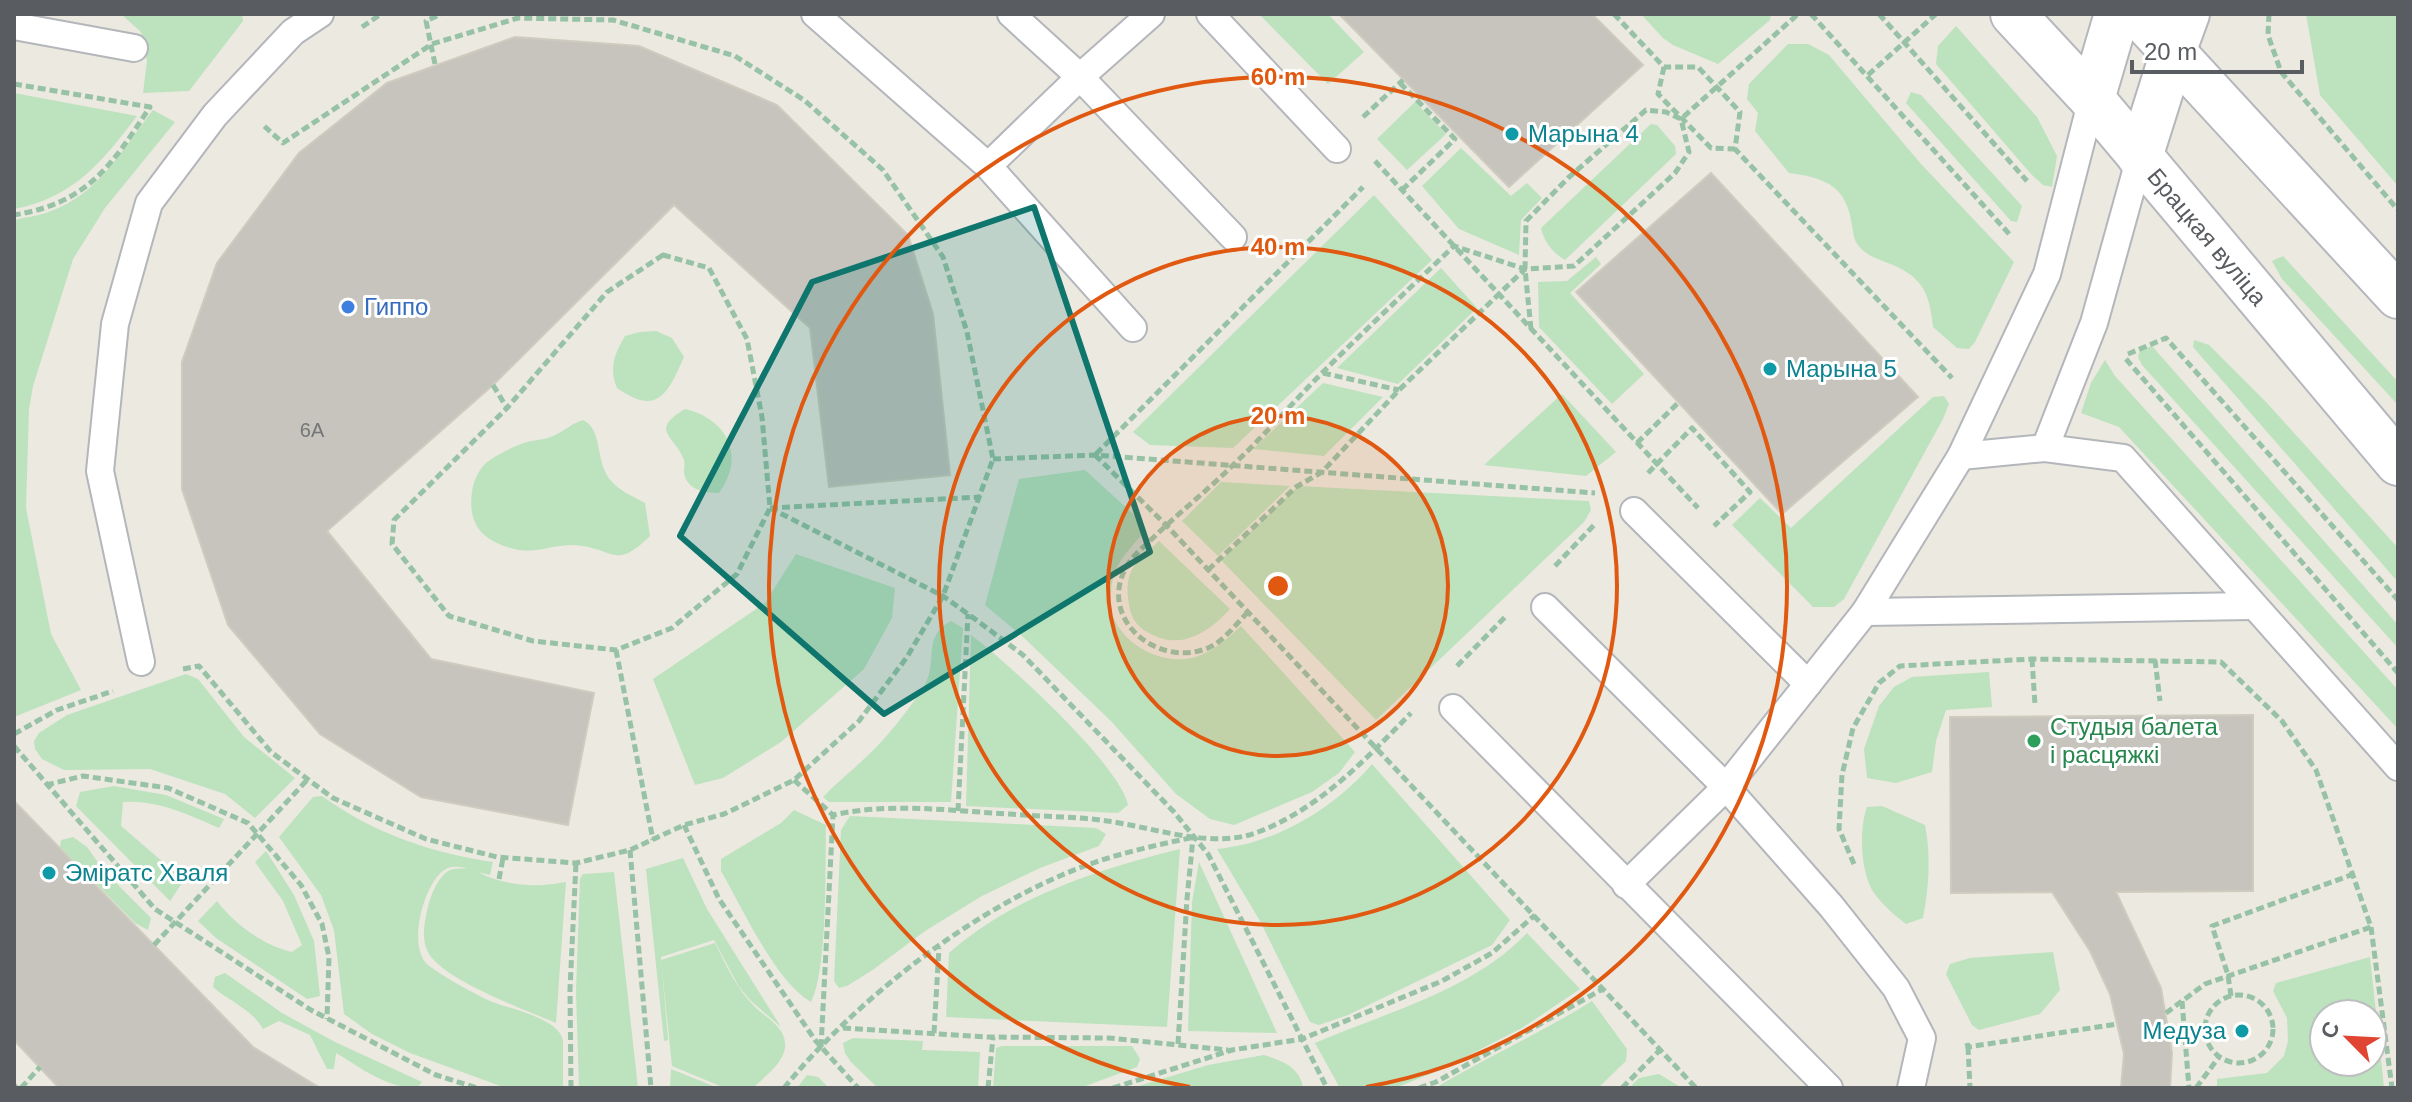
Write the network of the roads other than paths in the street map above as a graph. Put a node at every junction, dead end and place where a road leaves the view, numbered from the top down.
1 (320, 14) edge
2 (815, 14) edge
3 (1011, 14) edge
4 (1151, 14) edge
5 (1210, 14) edge
6 (2013, 14) edge
7 (2117, 14) edge
8 (2138, 14) edge
9 (14, 26) edge
10 (2180, 33) edge
11 (134, 48) dead end
12 (1080, 77) junction
13 (2092, 99) junction
14 (1337, 149) dead end
15 (2140, 157) junction
16 (988, 166) junction
17 (1233, 237) dead end
18 (2398, 296) edge
19 (1133, 328) dead end
20 (2045, 448) junction
21 (1961, 456) junction
22 (2398, 463) edge
23 (1634, 511) dead end
24 (2252, 606) junction
25 (1545, 607) dead end
26 (1865, 612) junction
27 (141, 662) dead end
28 (1808, 684) junction
29 (1453, 708) dead end
30 (2398, 767) edge
31 (1726, 787) junction
32 (1626, 885) junction
33 (1829, 1088) edge
34 (1911, 1088) edge

1 - 27 lane
2 - 16 lane
3 - 12 lane
4 - 12 lane
5 - 14 lane
6 - 13 street, Брацкая вуліца
7 - 13 street
8 - 10 street
9 - 11 lane
10 - 15 street
10 - 18 street
12 - 16 lane
12 - 17 lane
13 - 15 street, Брацкая вуліца
13 - 21 lane
15 - 20 lane
15 - 22 street, Брацкая вуліца
16 - 19 lane
20 - 21 lane
20 - 24 lane
21 - 26 lane
23 - 28 lane
24 - 26 lane
24 - 30 lane
25 - 31 lane
26 - 28 lane
28 - 31 lane
29 - 32 lane
31 - 32 lane
31 - 34 lane
32 - 33 lane

